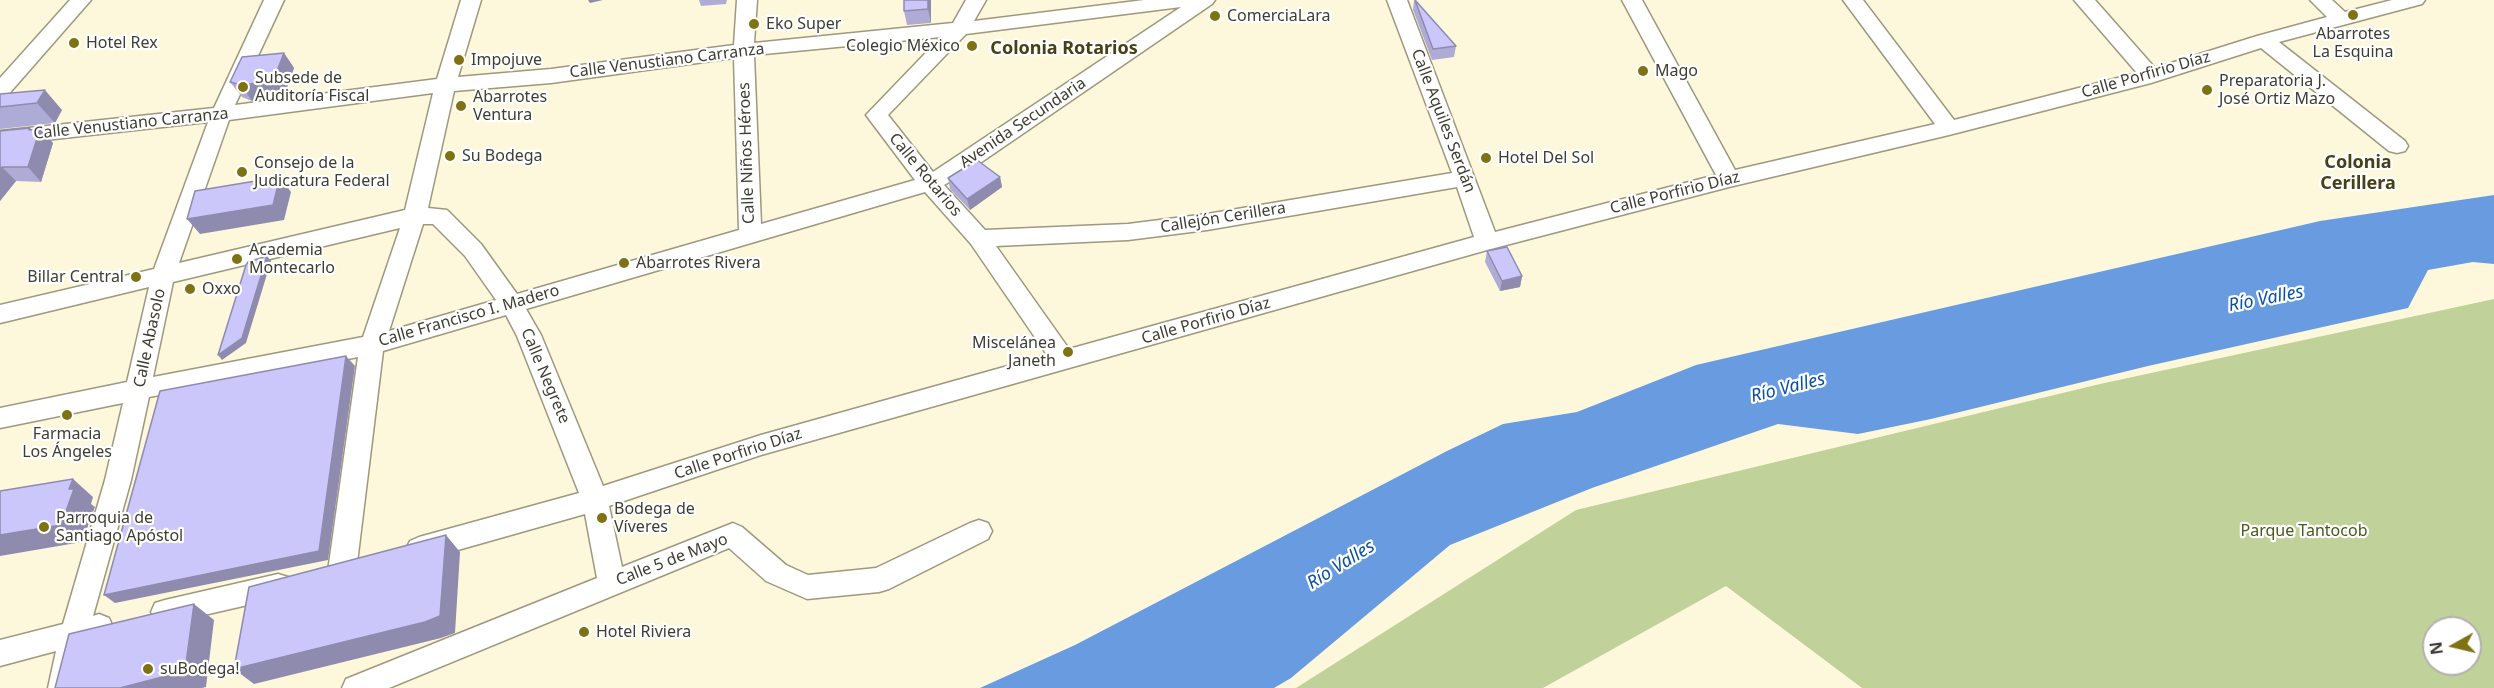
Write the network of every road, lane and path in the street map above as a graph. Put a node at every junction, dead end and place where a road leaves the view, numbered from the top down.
1 (81, 0) edge
2 (274, 0) edge
3 (471, 0) edge
4 (747, 0) edge
5 (976, 0) edge
6 (1192, 0) edge
7 (1205, 0) edge
8 (1397, 0) edge
9 (1632, 0) edge
10 (1852, 0) edge
11 (2084, 0) edge
12 (2320, 0) edge
13 (2415, 0) edge
14 (2341, 19) junction
15 (960, 29) junction
16 (2264, 40) junction
17 (744, 50) junction
18 (2151, 76) junction
19 (445, 85) junction
20 (0, 91) edge
21 (221, 114) junction
22 (1949, 128) junction
23 (0, 138) edge
24 (2397, 146) dead end
25 (1465, 178) junction
26 (1729, 179) junction
27 (930, 183) junction
28 (415, 216) junction
29 (750, 235) junction
30 (979, 238) junction
31 (1487, 242) junction
32 (163, 276) junction
33 (511, 303) junction
34 (0, 314) edge
35 (372, 345) junction
36 (1064, 361) junction
37 (140, 389) junction
38 (0, 418) edge
39 (595, 500) junction
40 (979, 531) dead end
41 (399, 555) edge
42 (365, 564) edge
43 (342, 571) junction
44 (319, 576) edge
45 (295, 582) edge
46 (612, 583) junction
47 (144, 617) edge
48 (120, 622) edge
49 (74, 633) junction
50 (0, 653) edge
51 (405, 678) edge
52 (62, 688) edge
53 (356, 688) edge

1 - 20 street
2 - 21 street, Calle Abasolo
3 - 19 street
4 - 17 street, Calle Niños Héroes
5 - 15 street, Calle Rotarios
6 - 15 street, Calle Venustiano Carranza
7 - 27 street, Avenida Secundaria
8 - 25 street, Calle Aquiles Serdán
9 - 26 street
10 - 22 street
11 - 18 street
12 - 14 street
13 - 14 street, Calle Porfirio Díaz
14 - 16 street, Calle Porfirio Díaz
15 - 17 street, Calle Venustiano Carranza
15 - 27 street, Calle Rotarios
16 - 18 street, Calle Porfirio Díaz
16 - 24 street
17 - 19 street, Calle Venustiano Carranza
17 - 29 street, Calle Niños Héroes
18 - 22 street, Calle Porfirio Díaz
19 - 21 street, Calle Venustiano Carranza
19 - 28 street
21 - 23 street, Calle Venustiano Carranza
21 - 32 street, Calle Abasolo
22 - 26 street, Calle Porfirio Díaz
25 - 30 street, Callejón Cerillera
25 - 31 street, Calle Aquiles Serdán
26 - 31 street, Calle Porfirio Díaz
27 - 29 street, Calle Francisco I. Madero
27 - 30 street, Calle Rotarios
28 - 32 street
28 - 33 street, Calle Negrete
28 - 35 street
29 - 33 street, Calle Francisco I. Madero
30 - 36 street, Calle Rotarios
31 - 36 street, Calle Porfirio Díaz
32 - 34 street
32 - 37 street, Calle Abasolo
33 - 35 street, Calle Francisco I. Madero
33 - 39 street, Calle Negrete
35 - 37 street, Calle Francisco I. Madero
35 - 43 street
36 - 39 street, Calle Porfirio Díaz
37 - 38 street, Calle Francisco I. Madero
37 - 49 street, Calle Abasolo
39 - 41 street, Calle Porfirio Díaz
39 - 46 street, Calle Negrete
40 - 46 street, Calle 5 de Mayo
42 - 43 street
43 - 44 street
45 - 47 street
46 - 51 street, Calle 5 de Mayo
48 - 49 street
49 - 50 street
49 - 52 street, Calle Abasolo
51 - 53 street, Calle 5 de Mayo

